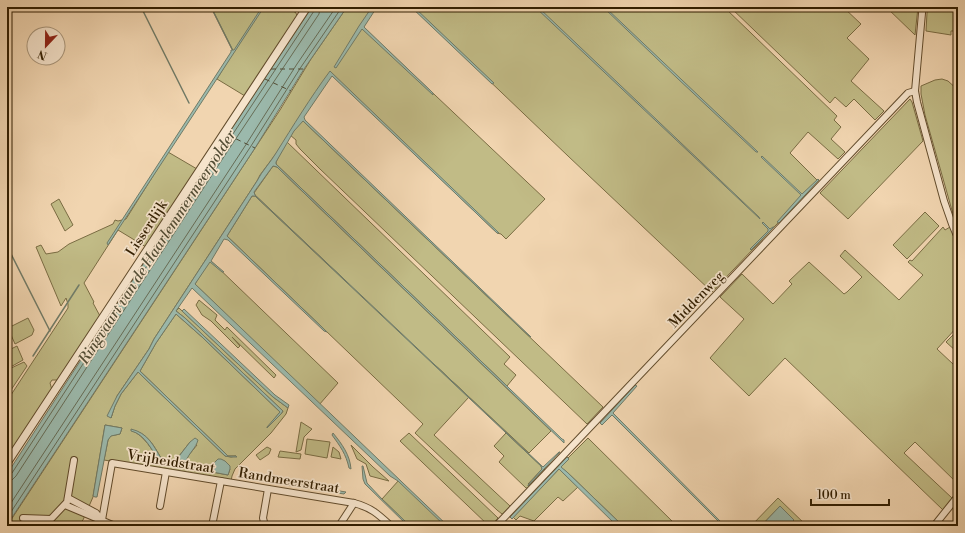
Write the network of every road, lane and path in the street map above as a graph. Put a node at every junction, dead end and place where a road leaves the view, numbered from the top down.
1 (307, 7) edge
2 (923, 7) edge
3 (915, 91) junction
4 (958, 238) edge
5 (74, 460) dead end
6 (7, 464) edge
7 (166, 472) junction
8 (221, 481) junction
9 (268, 489) junction
10 (958, 496) edge
11 (68, 498) junction
12 (354, 503) junction
13 (65, 505) junction
14 (160, 506) dead end
15 (23, 518) dead end
16 (102, 520) junction
17 (96, 526) edge
18 (115, 526) edge
19 (212, 526) edge
20 (265, 526) edge
21 (339, 526) edge
22 (391, 526) edge
23 (496, 526) edge
24 (934, 526) edge

1 - 6 street, Lisserdijk
2 - 3 street
3 - 4 street
3 - 23 street, Middenweg
5 - 11 street
7 - 8 street, Vrijheidstraat
7 - 14 street
7 - 16 street, Vrijheidstraat
8 - 9 street, Randmeerstraat
8 - 19 street, Randmeerstraat
9 - 12 street, Randmeerstraat
9 - 20 street
10 - 24 street
11 - 13 street
11 - 16 street
12 - 21 street
12 - 22 street, Randmeerstraat
13 - 15 street
13 - 16 street
16 - 17 street
16 - 18 street

